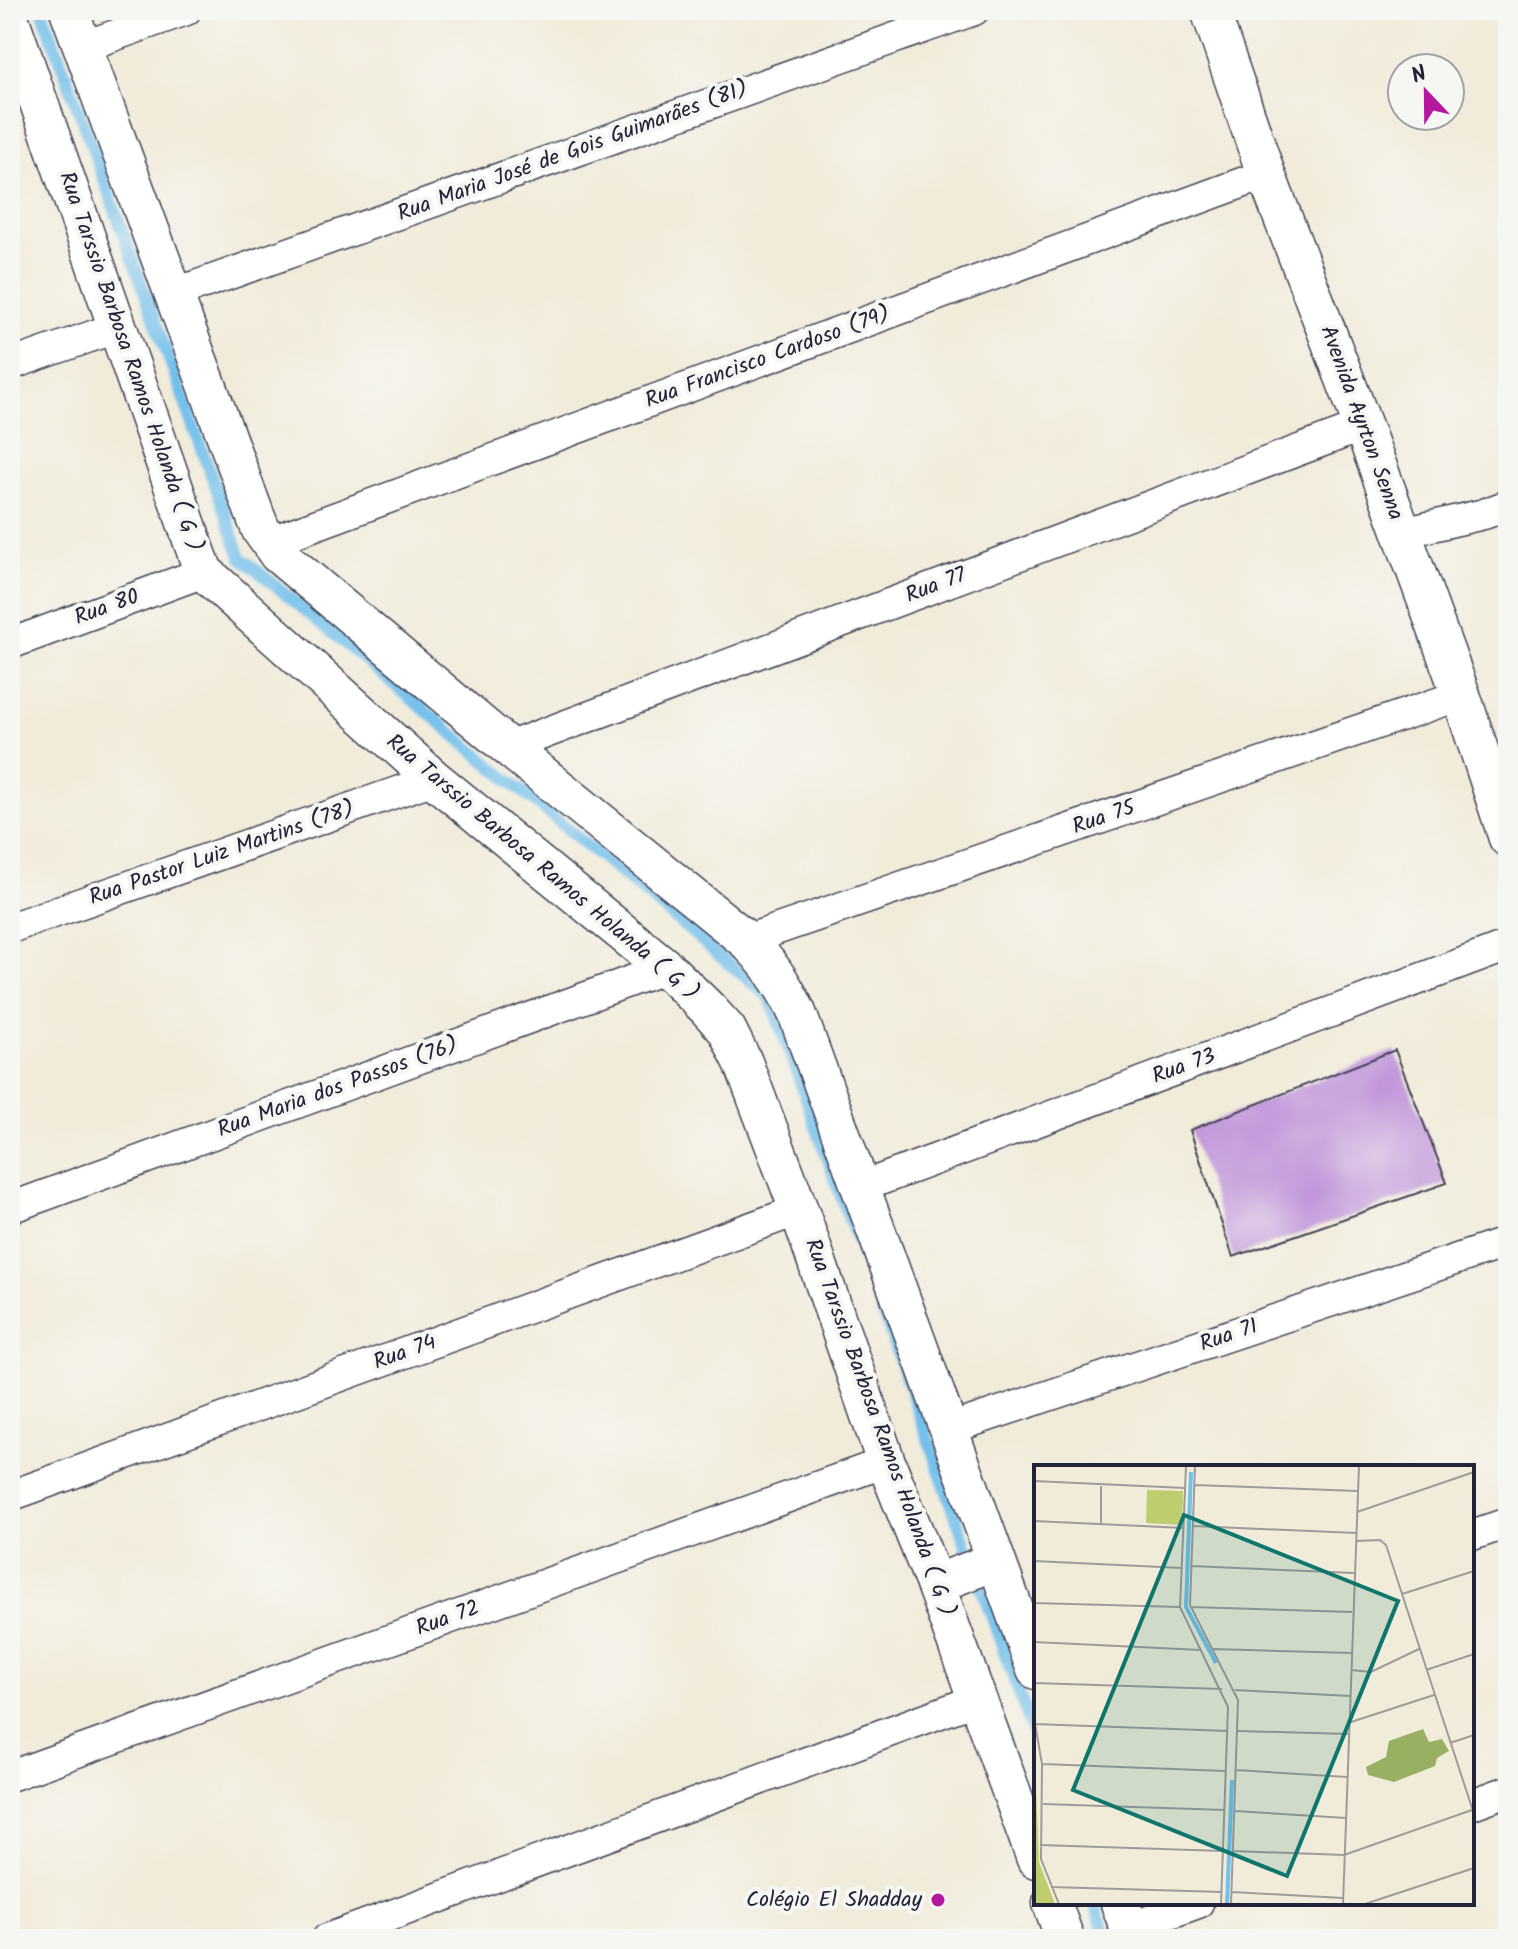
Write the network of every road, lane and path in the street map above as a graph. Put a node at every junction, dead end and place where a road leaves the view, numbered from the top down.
1 (69, 10) edge
2 (186, 10) edge
3 (974, 10) edge
4 (1210, 10) edge
5 (10, 20) edge
6 (82, 47) junction
7 (20, 82) edge
8 (1266, 174) junction
9 (173, 294) junction
10 (118, 327) junction
11 (10, 365) edge
12 (1363, 426) junction
13 (1508, 505) edge
14 (1402, 533) junction
15 (269, 542) junction
16 (204, 572) junction
17 (10, 644) edge
18 (1461, 695) junction
19 (508, 747) junction
20 (434, 779) junction
21 (1508, 838) edge
22 (10, 928) edge
23 (746, 940) junction
24 (1508, 946) edge
25 (666, 968) junction
26 (861, 1187) junction
27 (10, 1208) edge
28 (799, 1210) junction
29 (1508, 1242) edge
30 (949, 1429) junction
31 (886, 1462) junction
32 (10, 1496) edge
33 (1508, 1523) edge
34 (1474, 1534) edge
35 (996, 1561) junction
36 (935, 1584) junction
37 (1034, 1665) edge
38 (978, 1699) junction
39 (10, 1776) edge
40 (1508, 1791) edge
41 (1474, 1803) edge
42 (1034, 1853) edge
43 (1053, 1905) edge
44 (1191, 1905) edge
45 (1127, 1923) edge
46 (327, 1939) edge
47 (1065, 1939) edge

1 - 6 street
2 - 6 street
3 - 9 street, Rua Maria José de Gois Guimarães (81)
4 - 8 street, Avenida Ayrton Senna
5 - 7 street, Rua Tarssio Barbosa Ramos Holanda ( G )
6 - 9 street
7 - 10 street, Rua Tarssio Barbosa Ramos Holanda ( G )
8 - 12 street, Avenida Ayrton Senna
8 - 15 street, Rua Francisco Cardoso (79)
9 - 15 street
10 - 11 street
10 - 16 street, Rua Tarssio Barbosa Ramos Holanda ( G )
12 - 14 street, Avenida Ayrton Senna
12 - 19 street, Rua 77
13 - 14 street
14 - 18 street, Avenida Ayrton Senna
15 - 19 street
16 - 17 street, Rua 80
16 - 20 street, Rua Tarssio Barbosa Ramos Holanda ( G )
18 - 21 street, Avenida Ayrton Senna
18 - 23 street, Rua 75
19 - 23 street
20 - 22 street, Rua Pastor Luiz Martins (78)
20 - 25 street, Rua Tarssio Barbosa Ramos Holanda ( G )
23 - 26 street
24 - 26 street, Rua 73
25 - 27 street, Rua Maria dos Passos (76)
25 - 28 street, Rua Tarssio Barbosa Ramos Holanda ( G )
26 - 30 street
28 - 31 street, Rua Tarssio Barbosa Ramos Holanda ( G )
28 - 32 street, Rua 74
29 - 30 street, Rua 71
30 - 35 street
31 - 36 street, Rua Tarssio Barbosa Ramos Holanda ( G )
31 - 39 street, Rua 72
33 - 34 street
35 - 36 street
35 - 37 street
36 - 38 street, Rua Tarssio Barbosa Ramos Holanda ( G )
38 - 42 street, Rua Tarssio Barbosa Ramos Holanda ( G )
38 - 46 street
40 - 41 street
43 - 47 street
44 - 45 street

